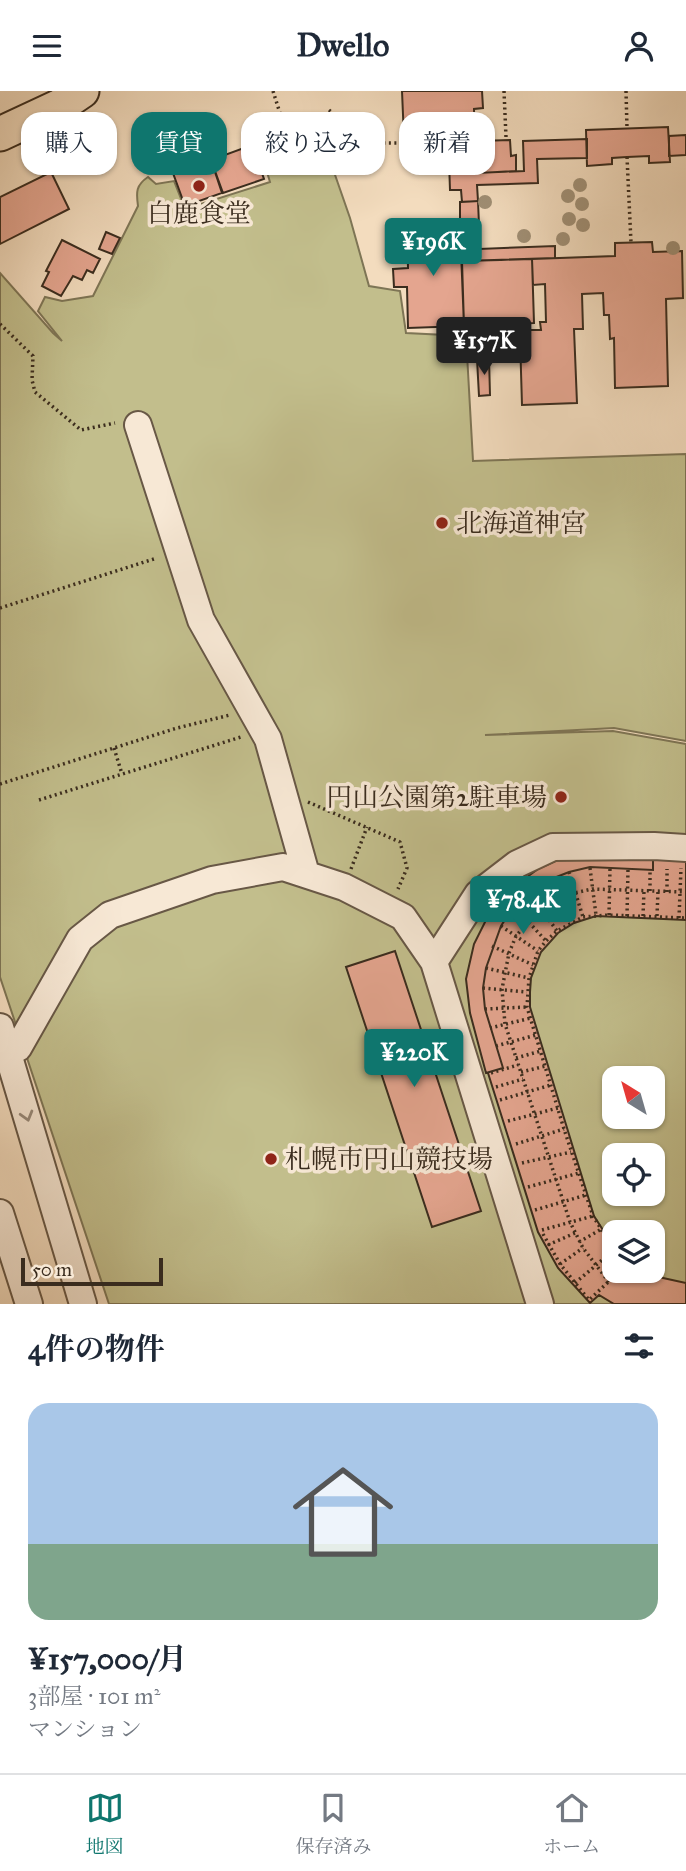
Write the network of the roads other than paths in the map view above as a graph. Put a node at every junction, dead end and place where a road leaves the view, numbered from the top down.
1 (82, 91) edge
2 (0, 134) edge
3 (138, 425) road end
4 (678, 857) edge
5 (306, 874) junction
6 (434, 962) junction
7 (4, 1039) edge
8 (0, 1213) edge
9 (29, 1304) edge
10 (83, 1304) edge
11 (540, 1304) edge

1 - 2 main road
3 - 5 street
4 - 6 street
5 - 6 street
5 - 7 street
6 - 11 street
7 -> 10 street
8 - 9 street

